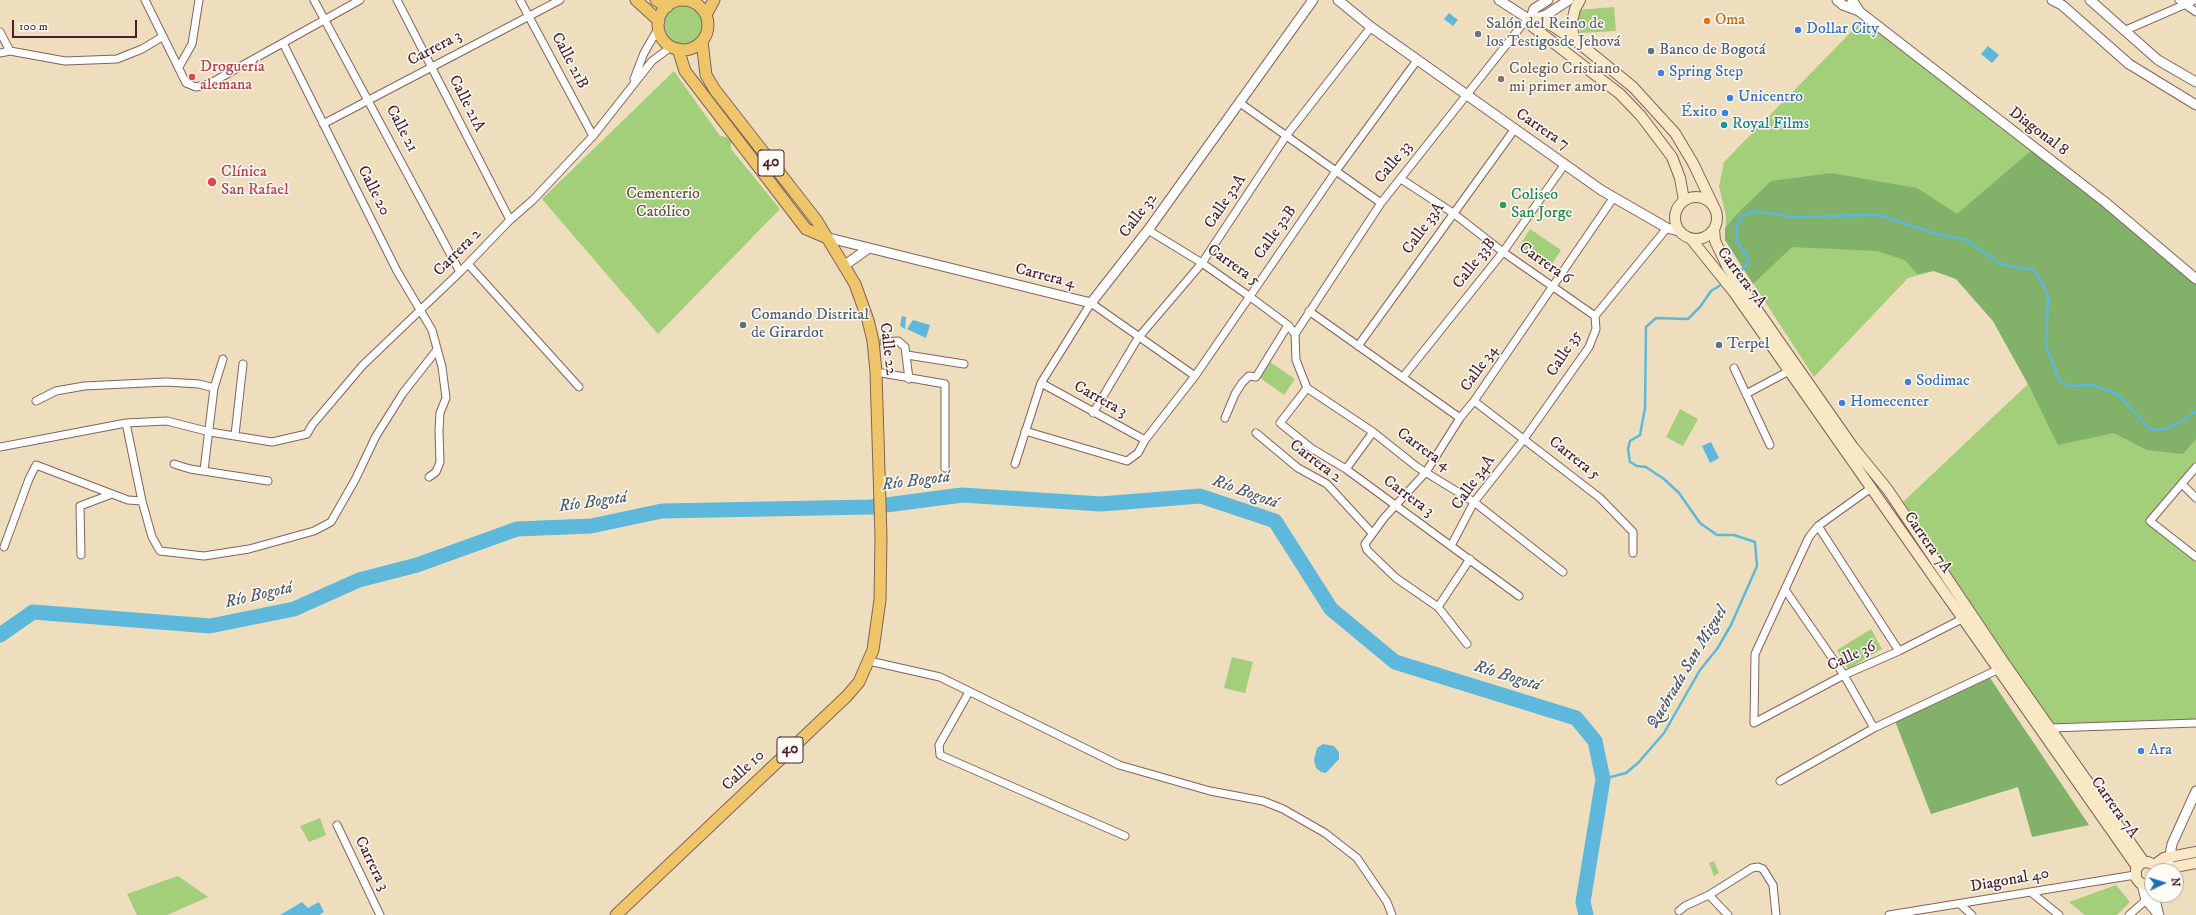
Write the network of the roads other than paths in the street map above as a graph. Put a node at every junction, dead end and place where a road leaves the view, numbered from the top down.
1 (145, 0) edge
2 (199, 0) edge
3 (314, 0) edge
4 (360, 0) edge
5 (397, 0) edge
6 (520, 0) edge
7 (560, 0) edge
8 (636, 0) edge
9 (656, 0) edge
10 (714, 0) edge
11 (1314, 0) edge
12 (1338, 0) edge
13 (1499, 0) edge
14 (1548, 0) edge
15 (1568, 0) edge
16 (1580, 0) edge
17 (1837, 0) edge
18 (1852, 0) edge
19 (2052, 0) edge
20 (2090, 0) edge
21 (2195, 0) edge
22 (691, 1) edge
23 (2183, 2) edge
24 (667, 7) junction
25 (1860, 12) junction
26 (2196, 12) edge
27 (706, 15) junction
28 (529, 16) junction
29 (324, 20) junction
30 (1530, 20) junction
31 (659, 24) junction
32 (1371, 26) junction
33 (2126, 30) junction
34 (0, 32) edge
35 (162, 37) junction
36 (702, 41) junction
37 (283, 43) junction
38 (1584, 47) junction
39 (675, 48) junction
40 (10, 51) junction
41 (0, 53) edge
42 (1418, 59) junction
43 (179, 67) junction
44 (432, 67) junction
45 (2196, 82) edge
46 (633, 83) junction
47 (1468, 95) junction
48 (369, 100) junction
49 (1240, 103) junction
50 (2196, 105) edge
51 (323, 124) junction
52 (1514, 130) junction
53 (592, 136) junction
54 (1286, 136) junction
55 (1565, 164) junction
56 (1336, 171) junction
57 (1401, 179) junction
58 (1614, 197) junction
59 (1684, 200) junction
60 (1380, 203) junction
61 (1714, 207) junction
62 (1453, 213) junction
63 (510, 220) junction
64 (1667, 228) junction
65 (1714, 229) junction
66 (1148, 230) junction
67 (1679, 231) junction
68 (825, 237) junction
69 (1691, 239) junction
70 (870, 248) junction
71 (1503, 252) junction
72 (1202, 263) junction
73 (468, 264) junction
74 (845, 265) junction
75 (1725, 271) junction
76 (460, 272) junction
77 (2196, 279) edge
78 (1553, 287) junction
79 (1737, 289) junction
80 (1249, 296) junction
81 (1091, 303) junction
82 (421, 309) junction
83 (1309, 311) junction
84 (1595, 316) junction
85 (1288, 325) junction
86 (1295, 334) junction
87 (1138, 338) junction
88 (884, 342) dead end
89 (1358, 346) junction
90 (436, 351) junction
91 (907, 355) junction
92 (223, 359) dead end
93 (243, 364) dead end
94 (964, 364) dead end
95 (1734, 368) dead end
96 (1789, 371) junction
97 (876, 372) junction
98 (1195, 376) junction
99 (1403, 377) junction
100 (909, 379) junction
101 (1041, 383) junction
102 (579, 387) dead end
103 (214, 388) junction
104 (1307, 388) junction
105 (1746, 394) junction
106 (36, 401) dead end
107 (1474, 401) junction
108 (1093, 413) junction
109 (1225, 418) dead end
110 (1460, 418) junction
111 (126, 423) junction
112 (1025, 431) junction
113 (210, 432) junction
114 (1373, 432) junction
115 (1256, 433) dead end
116 (235, 435) junction
117 (1524, 439) junction
118 (1145, 440) junction
119 (1770, 445) dead end
120 (0, 447) edge
121 (174, 464) dead end
122 (1015, 464) dead end
123 (2196, 467) edge
124 (945, 468) dead end
125 (1346, 469) junction
126 (204, 470) junction
127 (1426, 472) junction
128 (429, 477) dead end
129 (268, 481) dead end
130 (2182, 484) junction
131 (1870, 488) junction
132 (112, 494) junction
133 (2196, 498) edge
134 (142, 502) junction
135 (1474, 502) junction
136 (1396, 506) junction
137 (1818, 526) junction
138 (1372, 533) junction
139 (881, 539) joint
140 (1451, 546) junction
141 (4, 547) dead end
142 (1633, 553) dead end
143 (81, 555) dead end
144 (2196, 557) edge
145 (1470, 559) junction
146 (1563, 572) dead end
147 (1786, 591) junction
148 (1519, 596) dead end
149 (1438, 607) junction
150 (1962, 618) junction
151 (1467, 644) dead end
152 (1899, 651) junction
153 (869, 661) junction
154 (1997, 670) junction
155 (1844, 675) junction
156 (970, 692) junction
157 (2196, 723) edge
158 (1874, 728) junction
159 (2050, 728) junction
160 (1780, 781) dead end
161 (2196, 791) edge
162 (337, 825) dead end
163 (1125, 836) dead end
164 (2196, 852) edge
165 (2170, 857) junction
166 (2156, 863) edge
167 (2168, 863) edge
168 (2196, 863) edge
169 (2184, 865) edge
170 (2144, 867) edge
171 (2144, 867) edge
172 (2144, 868) edge
173 (2144, 870) edge
174 (2144, 883) edge
175 (2032, 892) junction
176 (1709, 895) junction
177 (2144, 902) edge
178 (2153, 903) edge
179 (1961, 905) junction
180 (1679, 911) dead end
181 (380, 915) edge
182 (616, 915) edge
183 (1392, 915) edge
184 (1728, 915) edge
185 (1776, 915) edge
186 (1889, 915) edge
187 (1972, 915) edge
188 (2059, 915) edge
189 (2129, 915) edge
190 (2159, 915) edge

1 - 35 street
2 - 43 street
3 - 29 street, Calle 21
4 - 29 street
5 - 44 street, Calle 21A
6 - 28 street, Calle 21B
7 - 28 street, Carrera 3
8 - 31 main road, 40
9 - 24 main road
10 - 27 main road
11 - 49 street, Calle 32
12 - 32 street, Carrera 7
13 - 30 street
14 - 30 street, Calle 33
15 - 30 street, Calle 33
16 - 38 main road
17 - 25 street, Diagonal 8
18 - 25 street, Diagonal 8
19 - 50 street
20 - 33 street
21 - 23 street
22 - 24 main road
22 - 27 main road
23 - 26 street
23 - 33 street
24 - 31 main road
25 - 77 street, Diagonal 8
27 - 36 main road, 40
28 - 44 street, Carrera 3
28 - 53 street, Calle 21B
29 - 37 street
29 - 48 street, Calle 21
30 - 38 main road
30 - 47 street, Calle 33
30 - 59 main road
31 - 39 main road, 40
31 - 46 street, Carrera 2
32 - 42 street, Carrera 7
32 - 54 street, Calle 32A
33 - 45 street
34 - 40 street
35 - 40 street
35 - 43 street
36 - 39 main road
36 - 68 main road, Calle 22 / 40
37 - 43 street
37 - 51 street, Calle 20
38 - 61 main road
39 - 46 street, Carrera 2
39 - 68 main road, 40
40 - 41 street
42 - 47 street, Carrera 7
42 - 56 street, Calle 32B
44 - 48 street, Carrera 3
44 - 63 street, Calle 21A
46 - 53 street, Carrera 2
47 - 52 street, Carrera 7
47 - 57 street, Calle 33
48 - 51 street, Carrera 3
48 - 76 street, Calle 21
49 - 54 street
49 - 66 street, Calle 32
51 - 82 street, Calle 20
52 - 55 street, Carrera 7
52 - 62 street, Calle 33A
53 - 63 street, Carrera 2
54 - 56 street
54 - 72 street, Calle 32A
55 - 58 street, Carrera 7
55 - 71 street, Calle 33B
56 - 60 street
56 - 80 street, Calle 32B
57 - 60 street, Calle 33
57 - 62 street, Carrera 6
58 - 64 street, Carrera 7
58 - 78 street, Calle 34
59 - 61 main road
59 - 67 main road
60 - 83 street, Calle 33
61 - 65 main road
62 - 71 street, Carrera 6
62 - 89 street, Calle 33A
63 - 73 street, Carrera 2
64 - 67 street, Carrera 7
64 - 84 street, Calle 35
65 - 69 main road
65 - 75 main road, Carrera 7A
66 - 72 street, Carrera 5
66 - 81 street, Calle 32
67 - 69 main road
68 - 70 street, Carrera 4
68 - 74 main road, Calle 22 / 40
69 - 75 main road, Carrera 7A
70 - 74 street
70 - 81 street, Carrera 4
71 - 78 street, Carrera 6
71 - 99 street, Calle 33B
72 - 80 street, Carrera 5
72 - 87 street, Calle 32A
73 - 76 street, Carrera 2
73 - 102 street
74 - 97 main road, Calle 22 / 40
75 - 79 main road, Carrera 7A
76 - 82 street, Carrera 2
78 - 84 street, Carrera 6
78 - 107 street, Calle 34
79 - 96 main road, Carrera 7A
79 - 159 main road, Carrera 7A
80 - 85 street, Carrera 5
80 - 98 street, Calle 32B
81 - 87 street, Carrera 4
81 - 101 street, Calle 32
82 - 90 street, Calle 20
82 - 116 street, Carrera 2
83 - 86 street, Calle 33
83 - 89 street
84 - 117 street, Calle 35
85 - 86 street, Carrera 5
85 - 109 street
86 - 104 street
87 - 98 street, Carrera 4
87 - 108 street, Calle 32A
88 - 91 street
89 - 99 street
90 - 128 street, Calle 20
90 - 134 street
91 - 94 street
91 - 100 street
92 - 103 street
93 - 116 street
95 - 105 street
96 - 105 street
96 - 131 main road, Carrera 7A
97 - 100 street
97 - 139 main road, Calle 22 / 40
98 - 118 street, Calle 32B
99 - 110 street
100 - 124 street
101 - 108 street, Carrera 3
101 - 112 street, Calle 32
103 - 106 street
103 - 113 street
104 - 114 street, Carrera 4
104 - 125 street, Carrera 3
105 - 119 street
107 - 110 street, Calle 34
107 - 117 street, Carrera 5
108 - 118 street, Carrera 3
110 - 127 street, Calle 34
111 - 113 street
111 - 120 street
111 - 134 street
112 - 118 street, Calle 32B
112 - 122 street, Calle 32
113 - 116 street
113 - 126 street
114 - 125 street
114 - 127 street, Carrera 4
115 - 138 street, Carrera 2
117 - 135 street, Calle 34A
117 - 142 street, Carrera 5
121 - 126 street
123 - 130 street
125 - 136 street, Carrera 3
126 - 129 street
127 - 135 street, Carrera 4
127 - 136 street, Calle 34
130 - 133 street
130 - 144 street
131 - 137 street
131 - 150 main road, Carrera 7A
132 - 134 street
132 - 141 street
132 - 143 street
135 - 140 street, Calle 34A
135 - 146 street, Carrera 4
136 - 138 street, Calle 34
136 - 140 street, Carrera 3
137 - 147 street
137 - 152 street
138 - 149 street, Calle 34
139 - 153 main road, Calle 10 / 40
140 - 145 street, Carrera 3
145 - 148 street, Carrera 3
145 - 149 street
147 - 155 street
147 - 155 street, Calle 36
149 - 151 street
150 - 152 street, Calle 36
150 - 154 main road, Carrera 7A
152 - 155 street, Calle 36
153 - 156 street
153 - 182 main road, Calle 10 / 40
154 - 158 street
154 - 171 main road, Carrera 7A
155 - 158 street
156 - 163 street
156 - 183 street
157 - 159 street
158 - 160 street
159 - 170 main road, Carrera 7A
161 - 165 street
162 - 181 street, Carrera 3
164 - 165 main road, Diagonal 40
165 - 166 main road, Diagonal 40
165 - 167 street
168 - 169 main road
172 - 175 street, Diagonal 40
173 - 174 main road
175 - 179 street, Diagonal 40
175 - 188 street
176 - 180 street
176 - 184 street
176 - 185 street
177 - 189 street
178 - 190 street
179 - 186 street, Diagonal 40
179 - 187 street

